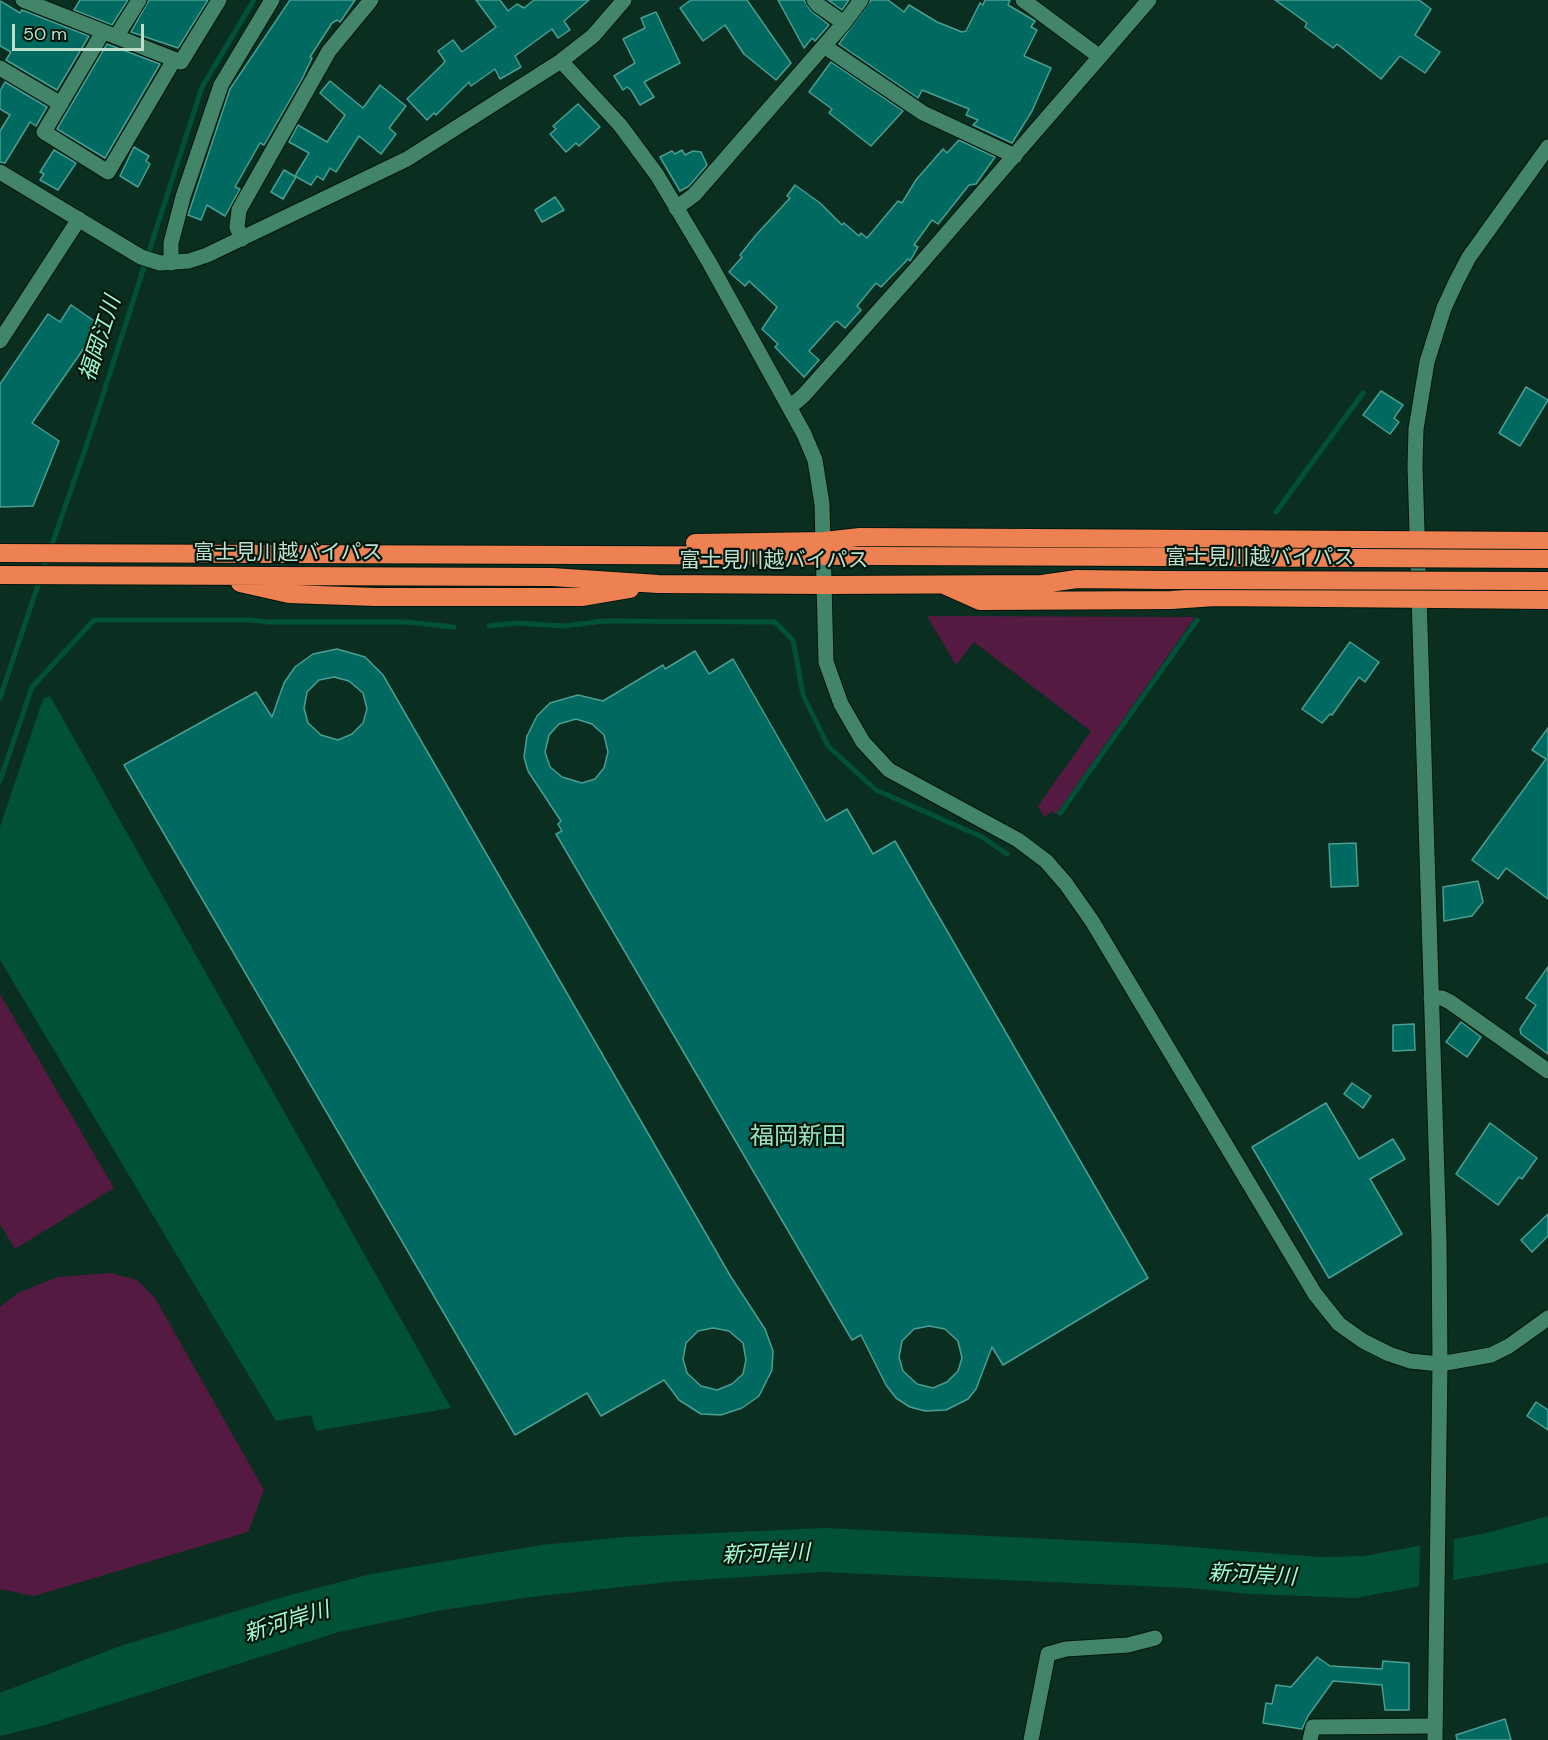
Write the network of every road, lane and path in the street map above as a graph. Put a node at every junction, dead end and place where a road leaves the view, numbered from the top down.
1 (23, 0) edge
2 (139, 0) edge
3 (219, 0) edge
4 (272, 0) edge
5 (371, 0) edge
6 (624, 0) edge
7 (814, 0) edge
8 (861, 0) edge
9 (1023, 0) edge
10 (1149, 0) edge
11 (844, 23) junction
12 (109, 34) junction
13 (824, 46) junction
14 (1100, 57) junction
15 (174, 60) junction
16 (561, 61) junction
17 (0, 68) edge
18 (61, 104) junction
19 (1548, 147) edge
20 (1015, 156) junction
21 (0, 172) edge
22 (676, 208) junction
23 (79, 219) junction
24 (242, 239) junction
25 (171, 263) junction
26 (0, 340) edge
27 (790, 407) junction
28 (1418, 540) junction
29 (1548, 542) edge
30 (824, 549) junction
31 (0, 553) edge
32 (1548, 559) edge
33 (0, 575) edge
34 (1548, 581) edge
35 (939, 582) junction
36 (824, 585) junction
37 (1419, 600) junction
38 (1548, 600) edge
39 (1431, 998) junction
40 (1548, 1071) edge
41 (1548, 1318) edge
42 (1440, 1364) junction
43 (1155, 1638) dead end
44 (1435, 1733) edge
45 (1031, 1740) edge
46 (1310, 1740) edge

1 - 12 street
2 - 12 street
3 - 15 street
4 - 25 street
5 - 24 street
6 - 16 street
7 - 11 street
8 - 11 street
9 - 14 street
10 - 14 street
11 - 13 street
12 - 15 street
12 - 18 street
13 - 20 street
13 - 22 street
14 - 20 street
15 - 18 street
16 - 22 street
16 - 24 street
17 - 18 street
19 - 28 street
20 - 27 street
21 - 23 street
22 - 27 street
23 - 25 street
23 - 26 street
24 - 25 street
27 - 30 street
28 - 29 highway
28 - 30 highway
28 - 37 street
30 - 31 highway, 富士見川越バイパス
30 - 32 highway, 富士見川越バイパス, bridge
30 - 36 street
33 - 36 highway, 富士見川越バイパス
34 - 35 highway, 富士見川越バイパス, bridge
35 - 36 highway, 富士見川越バイパス
35 - 37 highway
36 - 42 street
37 - 38 highway
37 - 39 street
39 - 40 street
39 - 42 street
41 - 42 street
42 - 44 street
43 - 45 street
44 - 46 street

